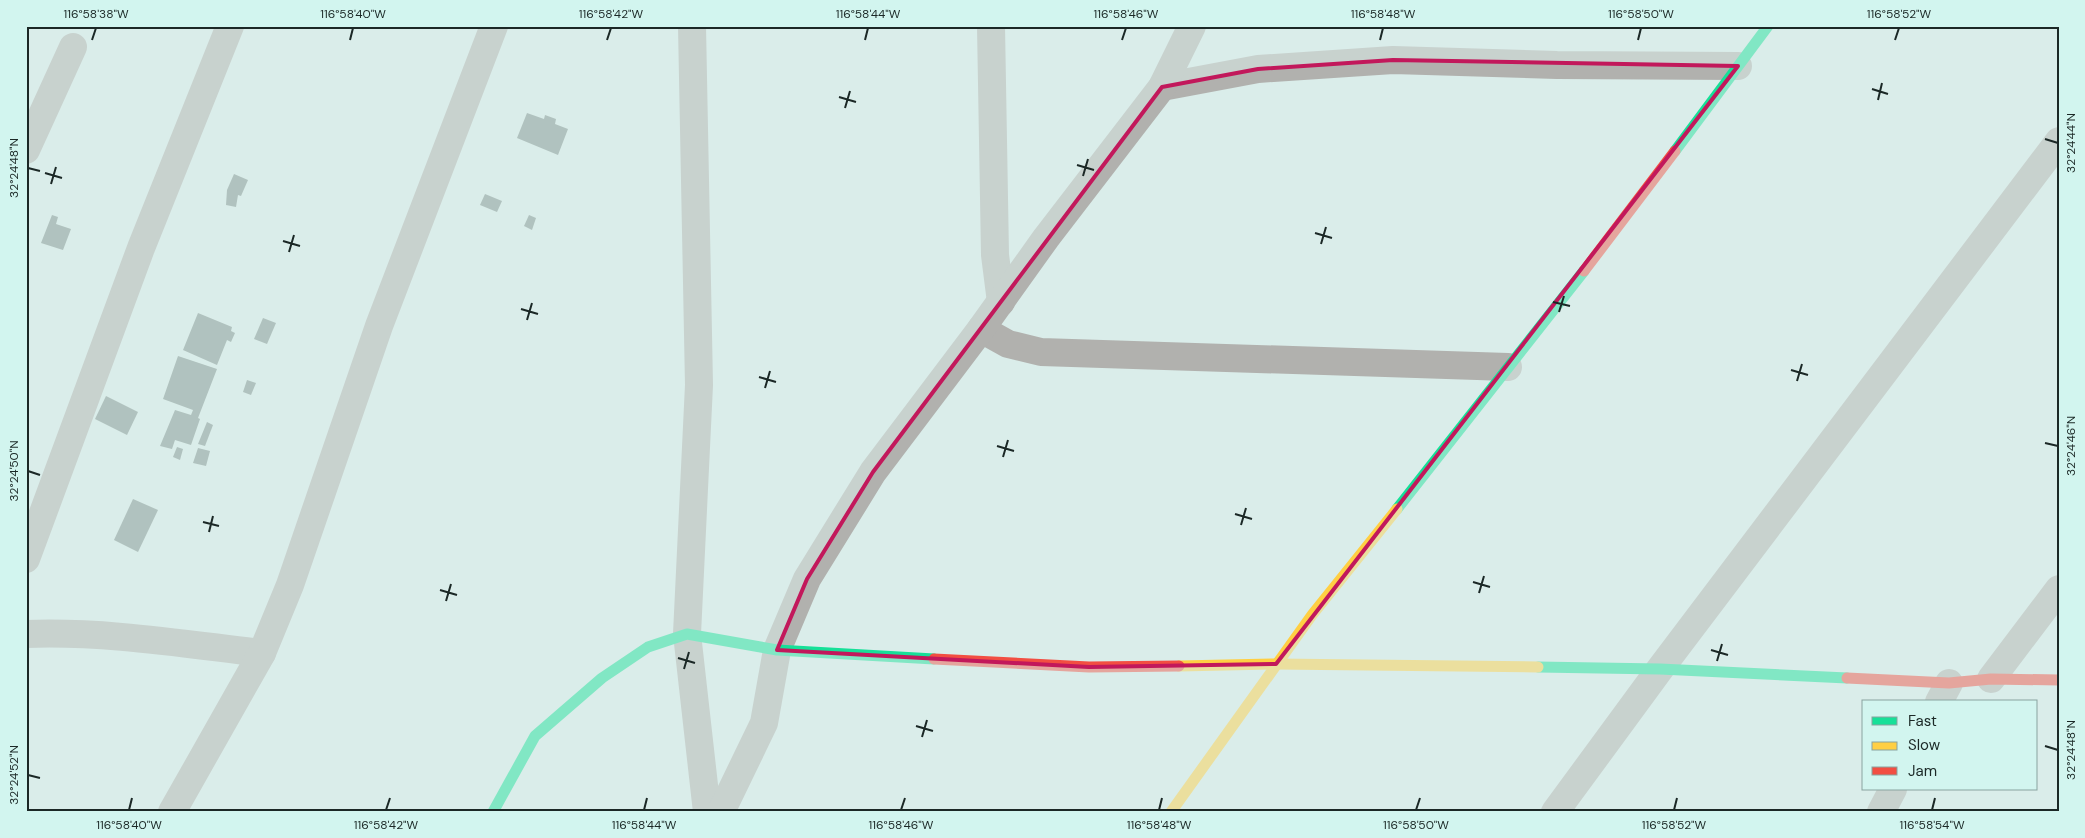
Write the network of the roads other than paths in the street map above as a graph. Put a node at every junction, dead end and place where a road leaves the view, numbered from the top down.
1 (230, 26) edge
2 (494, 26) edge
3 (692, 26) edge
4 (991, 26) edge
5 (1192, 26) edge
6 (1768, 26) edge
7 (73, 47) dead end
8 (1738, 66) junction
9 (1162, 87) junction
10 (2059, 140) edge
11 (26, 150) edge
12 (1001, 302) junction
13 (981, 328) junction
14 (1508, 367) junction
15 (26, 558) edge
16 (2059, 589) edge
17 (26, 634) edge
18 (687, 634) junction
19 (777, 650) junction
20 (262, 653) junction
21 (1276, 664) junction
22 (1660, 669) junction
23 (1991, 679) junction
24 (2059, 680) edge
25 (1944, 692) edge
26 (1892, 790) edge
27 (172, 812) edge
28 (493, 812) edge
29 (707, 812) edge
30 (721, 812) edge
31 (1171, 812) edge
32 (1555, 812) edge
33 (1881, 812) edge

1 - 15 street
2 - 20 street
3 - 18 street
4 - 12 street
5 - 9 street
6 - 8 street
7 - 11 street
8 - 9 street
8 - 14 street
9 - 12 street
10 - 22 street
12 - 13 street
13 - 14 street
13 - 19 street
14 - 21 street
16 - 23 street
17 - 20 street
18 - 19 street
18 - 28 street
18 - 29 street
19 - 21 street
19 - 30 street
20 - 27 street
21 - 22 street
21 - 31 street
22 - 25 street
22 - 32 street
23 - 24 street
23 - 25 street
26 - 33 street

